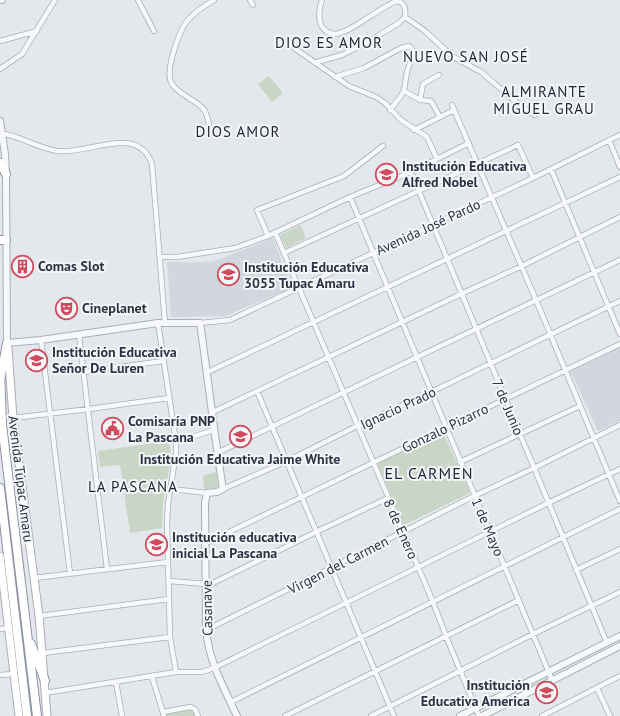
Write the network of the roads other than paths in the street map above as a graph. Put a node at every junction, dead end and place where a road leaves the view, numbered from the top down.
1 (55, 0) edge
2 (138, 0) edge
3 (214, 0) edge
4 (250, 0) edge
5 (322, 0) edge
6 (254, 5) dead end
7 (405, 16) junction
8 (37, 30) junction
9 (154, 31) dead end
10 (0, 41) edge
11 (294, 48) dead end
12 (317, 62) junction
13 (0, 69) edge
14 (439, 75) dead end
15 (335, 77) junction
16 (404, 91) junction
17 (420, 100) junction
18 (390, 110) junction
19 (535, 115) dead end
20 (440, 117) junction
21 (0, 121) edge
22 (414, 130) junction
23 (210, 132) dead end
24 (1, 133) edge
25 (620, 135) edge
26 (609, 140) junction
27 (469, 143) junction
28 (383, 146) dead end
29 (437, 159) junction
30 (0, 163) edge
31 (478, 164) junction
32 (620, 167) edge
33 (551, 169) junction
34 (411, 172) junction
35 (6, 174) junction
36 (620, 177) edge
37 (533, 178) junction
38 (419, 191) junction
39 (350, 197) junction
40 (492, 197) junction
41 (566, 203) junction
42 (620, 217) edge
43 (359, 219) junction
44 (433, 226) junction
45 (506, 231) junction
46 (275, 232) junction
47 (268, 236) junction
48 (580, 237) junction
49 (3, 240) edge
50 (284, 253) junction
51 (373, 253) junction
52 (160, 257) junction
53 (447, 259) junction
54 (620, 260) edge
55 (522, 266) junction
56 (594, 272) junction
57 (388, 287) junction
58 (299, 289) junction
59 (461, 294) junction
60 (536, 300) junction
61 (620, 301) edge
62 (609, 307) junction
63 (313, 322) junction
64 (402, 322) junction
65 (165, 323) junction
66 (200, 323) junction
67 (158, 324) junction
68 (476, 329) junction
69 (620, 334) edge
70 (79, 335) junction
71 (551, 335) junction
72 (41, 340) junction
73 (7, 343) junction
74 (620, 344) edge
75 (328, 357) junction
76 (417, 357) junction
77 (163, 361) junction
78 (490, 364) junction
79 (0, 370) edge
80 (566, 370) junction
81 (84, 372) junction
82 (208, 372) junction
83 (0, 389) edge
84 (257, 391) junction
85 (343, 392) junction
86 (432, 392) junction
87 (169, 398) junction
88 (505, 399) junction
89 (1, 402) edge
90 (580, 406) junction
91 (89, 409) junction
92 (213, 412) junction
93 (50, 414) junction
94 (13, 418) junction
95 (620, 425) edge
96 (272, 426) junction
97 (357, 426) junction
98 (446, 428) junction
99 (214, 430) junction
100 (519, 434) junction
101 (594, 438) junction
102 (176, 442) junction
103 (217, 453) junction
104 (287, 462) junction
105 (460, 462) junction
106 (373, 463) junction
107 (534, 468) junction
108 (620, 469) edge
109 (610, 475) junction
110 (0, 488) edge
111 (171, 489) junction
112 (223, 490) junction
113 (207, 493) junction
114 (474, 496) junction
115 (302, 498) junction
116 (388, 498) junction
117 (620, 501) edge
118 (548, 503) junction
119 (620, 509) edge
120 (490, 531) junction
121 (316, 532) junction
122 (402, 532) junction
123 (563, 538) junction
124 (206, 543) junction
125 (620, 549) edge
126 (0, 556) edge
127 (168, 562) junction
128 (505, 566) junction
129 (418, 567) junction
130 (331, 568) junction
131 (107, 569) junction
132 (576, 570) junction
133 (70, 573) junction
134 (34, 578) junction
135 (169, 581) junction
136 (206, 584) junction
137 (620, 592) edge
138 (169, 599) junction
139 (519, 600) junction
140 (433, 602) junction
141 (346, 603) junction
142 (591, 605) junction
143 (39, 616) junction
144 (9, 628) junction
145 (0, 629) edge
146 (206, 630) junction
147 (27, 631) junction
148 (533, 634) junction
149 (446, 636) junction
150 (620, 636) edge
151 (170, 637) junction
152 (362, 638) junction
153 (607, 643) junction
154 (620, 646) edge
155 (43, 653) junction
156 (214, 668) junction
157 (460, 670) junction
158 (375, 671) junction
159 (176, 672) junction
160 (549, 672) junction
161 (14, 674) junction
162 (0, 675) edge
163 (620, 676) edge
164 (152, 677) junction
165 (552, 680) junction
166 (45, 681) junction
167 (116, 682) junction
168 (597, 688) junction
169 (46, 694) junction
170 (231, 702) junction
171 (390, 706) junction
172 (476, 708) junction
173 (164, 714) edge
174 (19, 716) edge
175 (27, 716) edge
176 (37, 716) edge
177 (47, 716) edge
178 (122, 716) edge
179 (198, 716) edge
180 (237, 716) edge
181 (285, 716) edge
182 (370, 716) edge
183 (394, 716) edge
184 (460, 716) edge
185 (481, 716) edge
186 (542, 716) edge
187 (610, 716) edge

1 - 8 street
2 - 9 street
3 - 23 street
4 - 6 street
5 - 7 street
7 - 12 street
7 - 19 street
8 - 10 street
8 - 13 street
11 - 12 street
12 - 15 street
14 - 17 street
15 - 16 street
15 - 18 street
16 - 17 street
16 - 18 street
17 - 20 street
18 - 22 street
20 - 22 street
20 - 27 street
21 - 24 street, Avenida Túpac Amaru
22 - 29 street
24 - 35 street, Avenida Túpac Amaru
24 - 52 street
25 - 26 street, Avenida José Pardo
26 - 32 street
26 - 33 street, Avenida José Pardo
27 - 29 street
27 - 31 street
28 - 47 street
29 - 34 street
30 - 35 highway
31 - 37 street
31 - 38 street
31 - 40 street
33 - 37 street, Avenida José Pardo
33 - 41 street
34 - 38 street, 7 de Junio
34 - 39 street
35 - 49 street, Avenida Túpac Amaru
36 - 41 street
37 - 40 street, Avenida José Pardo
38 - 43 street
38 - 44 street, 7 de Junio
39 - 43 street, 1 de Mayo
39 - 46 street
40 - 44 street, Avenida José Pardo
40 - 45 street
41 - 45 street
41 - 48 street
42 - 48 street
43 - 50 street
43 - 51 street, 1 de Mayo
44 - 51 street, Avenida José Pardo
44 - 53 street, 7 de Junio
45 - 53 street
45 - 55 street
46 - 47 street
46 - 50 street, 8 de Enero
47 - 52 street
48 - 55 street
48 - 56 street
49 - 73 street, Avenida Túpac Amaru
50 - 58 street, 8 de Enero
51 - 57 street, 1 de Mayo
51 - 58 street, Avenida José Pardo
52 - 65 street
53 - 57 street
53 - 59 street, 7 de Junio
54 - 56 street
55 - 59 street
55 - 60 street
56 - 60 street
56 - 62 street
57 - 63 street
57 - 64 street, 1 de Mayo
58 - 63 street, 8 de Enero
58 - 66 street, Avenida José Pardo
59 - 64 street
59 - 68 street, 7 de Junio
60 - 68 street
60 - 71 street
61 - 62 street, Ignacio Prado
62 - 69 street
62 - 71 street, Ignacio Prado
63 - 75 street, 8 de Enero
63 - 82 street
64 - 75 street
64 - 76 street, 1 de Mayo
65 - 66 street, Avenida José Pardo
65 - 67 street, Avenida José Pardo
66 - 82 street
67 - 70 street, Avenida José Pardo
67 - 77 street
68 - 76 street
68 - 78 street, 7 de Junio
70 - 72 street, Avenida José Pardo
70 - 81 street
71 - 78 street, Ignacio Prado
71 - 80 street
72 - 73 street, Avenida José Pardo
72 - 93 street
73 - 83 highway
73 - 94 main road, Avenida Túpac Amaru
74 - 80 street, Gonzalo Pizarro
75 - 84 street
75 - 85 street, 8 de Enero
76 - 85 street
76 - 86 street, 1 de Mayo
77 - 81 street
77 - 87 street
78 - 86 street, Ignacio Prado
78 - 88 street, 7 de Junio
79 - 83 highway, Avenida Túpac Amaru
80 - 88 street, Gonzalo Pizarro
80 - 90 street
81 - 91 street
82 - 92 street
83 - 89 highway, Avenida Túpac Amaru
84 - 92 street
84 - 96 street
85 - 96 street
85 - 97 street, 8 de Enero
86 - 97 street, Ignacio Prado
86 - 98 street, 1 de Mayo
87 - 91 street
87 - 102 street
88 - 98 street, Gonzalo Pizarro
88 - 100 street, 7 de Junio
89 - 147 highway, Avenida Túpac Amaru
90 - 100 street
90 - 101 street
91 - 93 street
91 - 131 street
92 - 99 street
93 - 94 street
93 - 133 street
94 - 134 main road, Avenida Túpac Amaru
95 - 101 street, Virgen del Carmen
96 - 103 street
96 - 104 street
97 - 104 street, Ignacio Prado
97 - 106 street, 8 de Enero
98 - 105 street, 1 de Mayo
98 - 106 street, Gonzalo Pizarro
99 - 102 street
99 - 103 street
100 - 105 street
100 - 107 street, 7 de Junio
101 - 107 street, Virgen del Carmen
101 - 109 street
102 - 111 street
103 - 112 street
104 - 112 street, Ignacio Prado
104 - 115 street
105 - 114 street, 1 de Mayo
106 - 115 street, Gonzalo Pizarro
106 - 116 street, 8 de Enero
107 - 114 street, Virgen del Carmen
107 - 118 street, 7 de Junio
108 - 109 street
109 - 117 street
109 - 118 street
110 - 175 highway, Avenida Túpac Amaru
111 - 113 street, Ignacio Prado
111 - 127 street
112 - 113 street, Ignacio Prado
113 - 124 street, Casanave
114 - 120 street, 1 de Mayo
114 - 122 street, Virgen del Carmen
115 - 121 street
115 - 124 street, Gonzalo Pizarro
116 - 121 street
116 - 122 street, 8 de Enero
118 - 120 street
118 - 123 street, 7 de Junio
119 - 123 street
120 - 128 street, 1 de Mayo
120 - 129 street
121 - 130 street
121 - 136 street
122 - 129 street, 8 de Enero
122 - 130 street, Virgen del Carmen
123 - 128 street
123 - 132 street, 7 de Junio
124 - 136 street, Casanave
125 - 132 street
126 - 144 main road
127 - 131 street
127 - 135 street
128 - 139 street, 1 de Mayo
128 - 140 street
129 - 140 street, 8 de Enero
129 - 141 street
130 - 141 street
130 - 146 street, Virgen del Carmen
131 - 133 street
132 - 142 street, 7 de Junio
133 - 134 street
134 - 143 main road, Avenida Túpac Amaru
135 - 136 street
135 - 138 street
136 - 146 street, Casanave
137 - 142 street
138 - 143 street
138 - 151 street
139 - 148 street, 1 de Mayo
139 - 149 street
140 - 149 street, 8 de Enero
140 - 152 street
141 - 152 street
141 - 156 street
142 - 148 street
142 - 153 street, 7 de Junio
143 - 155 main road, Avenida Túpac Amaru
144 - 145 street
144 - 161 main road
146 - 156 street, Casanave
147 - 166 highway
147 - 176 highway, Avenida Túpac Amaru
148 - 157 street
148 - 160 street, 1 de Mayo
149 - 157 street, 8 de Enero
149 - 158 street
150 - 153 street
151 - 155 street
151 - 159 street
152 - 158 street
152 - 170 street
153 - 160 street
154 - 165 street
155 - 166 main road, Avenida Túpac Amaru
156 - 159 street
156 - 170 street, Casanave
157 - 171 street
157 - 172 street, 8 de Enero
158 - 171 street
158 - 181 street
159 - 164 street
160 - 165 street, 1 de Mayo
160 - 172 street
161 - 162 street
161 - 174 main road
163 - 168 street
164 - 167 street
164 - 173 street
165 - 185 street
166 - 169 main road, Avenida Túpac Amaru
167 - 169 street
167 - 178 street
168 - 186 street
168 - 187 street
169 - 177 main road, Avenida Túpac Amaru
170 - 180 street, Casanave
171 - 182 street
171 - 183 street
172 - 184 street
172 - 185 street, 8 de Enero
173 - 179 street

